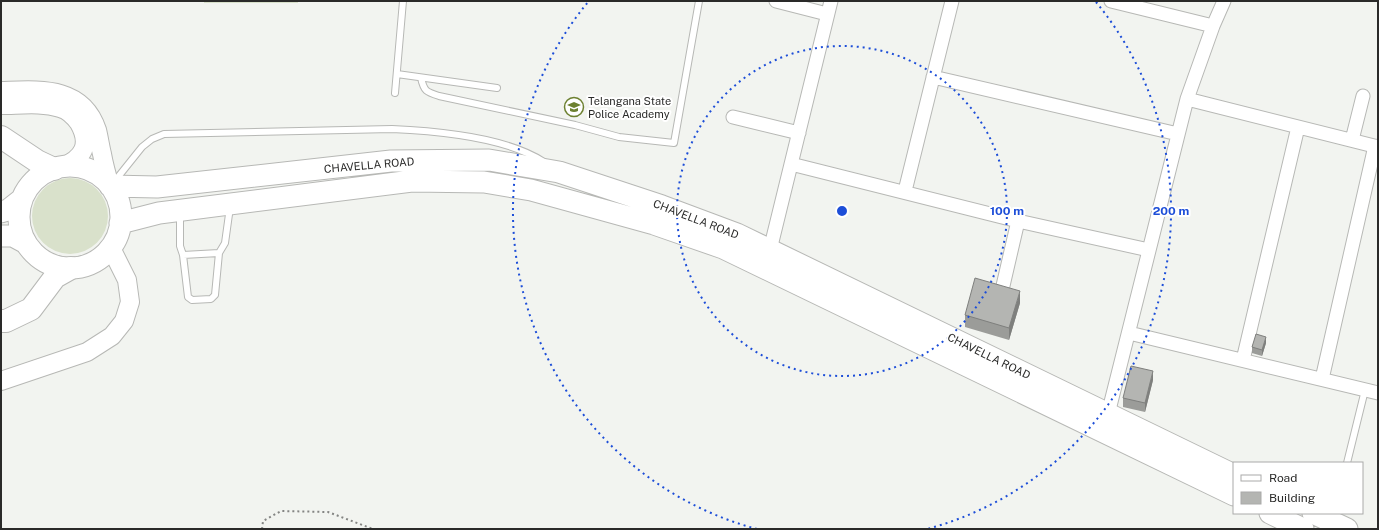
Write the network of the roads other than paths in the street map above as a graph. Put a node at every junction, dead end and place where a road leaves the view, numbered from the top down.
1 (403, 1) edge
2 (699, 1) edge
3 (776, 1) edge
4 (831, 1) edge
5 (952, 1) edge
6 (1111, 1) edge
7 (1224, 1) edge
8 (828, 14) junction
9 (1213, 26) junction
10 (397, 74) junction
11 (933, 77) junction
12 (421, 78) junction
13 (497, 88) dead end
14 (1, 91) edge
15 (395, 93) dead end
16 (1363, 96) dead end
17 (1187, 99) junction
18 (1, 105) edge
19 (733, 116) dead end
20 (1298, 127) junction
21 (798, 133) junction
22 (1178, 134) junction
23 (1, 137) edge
24 (1352, 140) junction
25 (1376, 146) edge
26 (791, 164) junction
27 (58, 168) junction
28 (559, 172) junction
29 (110, 186) junction
30 (906, 191) junction
31 (22, 199) junction
32 (231, 204) junction
33 (180, 211) junction
34 (1, 212) edge
35 (1018, 221) junction
36 (120, 223) junction
37 (1, 236) edge
38 (26, 243) junction
39 (111, 248) junction
40 (770, 250) junction
41 (1149, 250) junction
42 (219, 253) junction
43 (183, 255) junction
44 (71, 268) junction
45 (998, 304) edge
46 (1, 321) edge
47 (1128, 333) junction
48 (933, 339) junction
49 (1242, 360) junction
50 (1322, 379) junction
51 (1, 382) edge
52 (1365, 390) junction
53 (1378, 393) edge
54 (1108, 414) junction
55 (1347, 462) edge
56 (1233, 475) edge
57 (1233, 494) edge
58 (1272, 514) edge
59 (1303, 529) edge

1 - 10 lane
2 - 12 lane
3 - 8 street
4 - 8 street
5 - 11 street
6 - 9 street
7 - 9 street
8 - 21 street
9 - 17 street
10 - 12 lane
10 - 15 lane
11 - 22 street
11 - 30 street
12 - 13 lane
14 - 29 main road
16 - 24 street
17 - 20 street
17 - 22 street
18 - 27 main road
19 - 21 street
20 - 24 street
20 - 49 street
21 - 26 street
22 - 41 street
23 - 27 highway
24 - 25 street
25 - 50 street
26 - 30 street
26 - 40 street
27 - 29 highway
27 - 31 highway
28 - 29 highway, CHAVELLA ROAD
28 - 29 lane
28 - 40 highway, CHAVELLA ROAD
29 - 36 highway
30 - 35 street
31 - 34 highway
31 - 38 highway
32 - 33 highway, CHAVELLA ROAD
32 - 42 lane
32 - 48 highway, CHAVELLA ROAD
33 - 36 highway, CHAVELLA ROAD
33 - 43 lane
35 - 41 street
35 - 45 street
36 - 39 highway
37 - 38 highway
38 - 44 highway
39 - 44 highway
39 - 51 main road
40 - 48 highway, CHAVELLA ROAD
41 - 47 street
42 - 43 lane
42 - 43 lane
44 - 46 highway
47 - 49 street
47 - 54 street
48 - 54 highway, CHAVELLA ROAD
48 - 57 highway, CHAVELLA ROAD
49 - 50 street
50 - 52 street
52 - 53 street
52 - 55 lane
54 - 56 highway, CHAVELLA ROAD
58 - 59 highway

